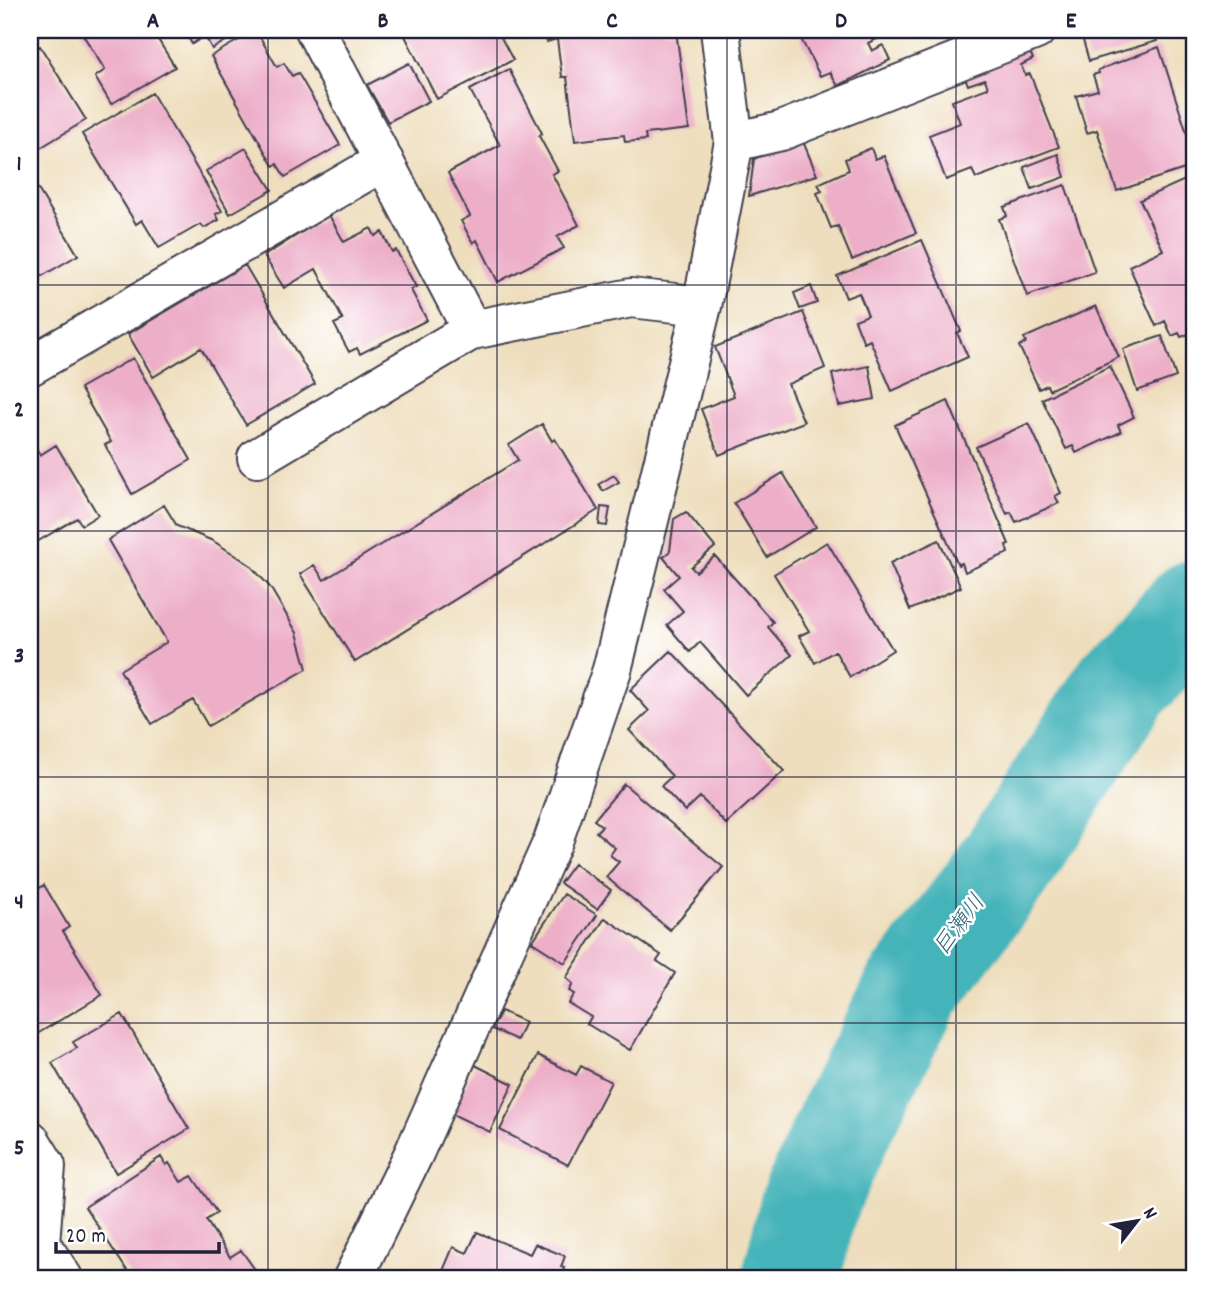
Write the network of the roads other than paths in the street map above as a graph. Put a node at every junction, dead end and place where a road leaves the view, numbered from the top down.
1 (315, 30) edge
2 (720, 30) edge
3 (1036, 30) edge
4 (734, 142) junction
5 (384, 161) junction
6 (702, 306) junction
7 (472, 330) junction
8 (30, 366) edge
9 (257, 458) dead end
10 (30, 1140) edge
11 (63, 1278) edge
12 (353, 1278) edge

1 - 5 street
2 - 4 street
3 - 4 street
4 - 6 street
5 - 7 street
5 - 8 street
6 - 7 street
6 - 12 street
7 - 9 street
10 - 11 street

